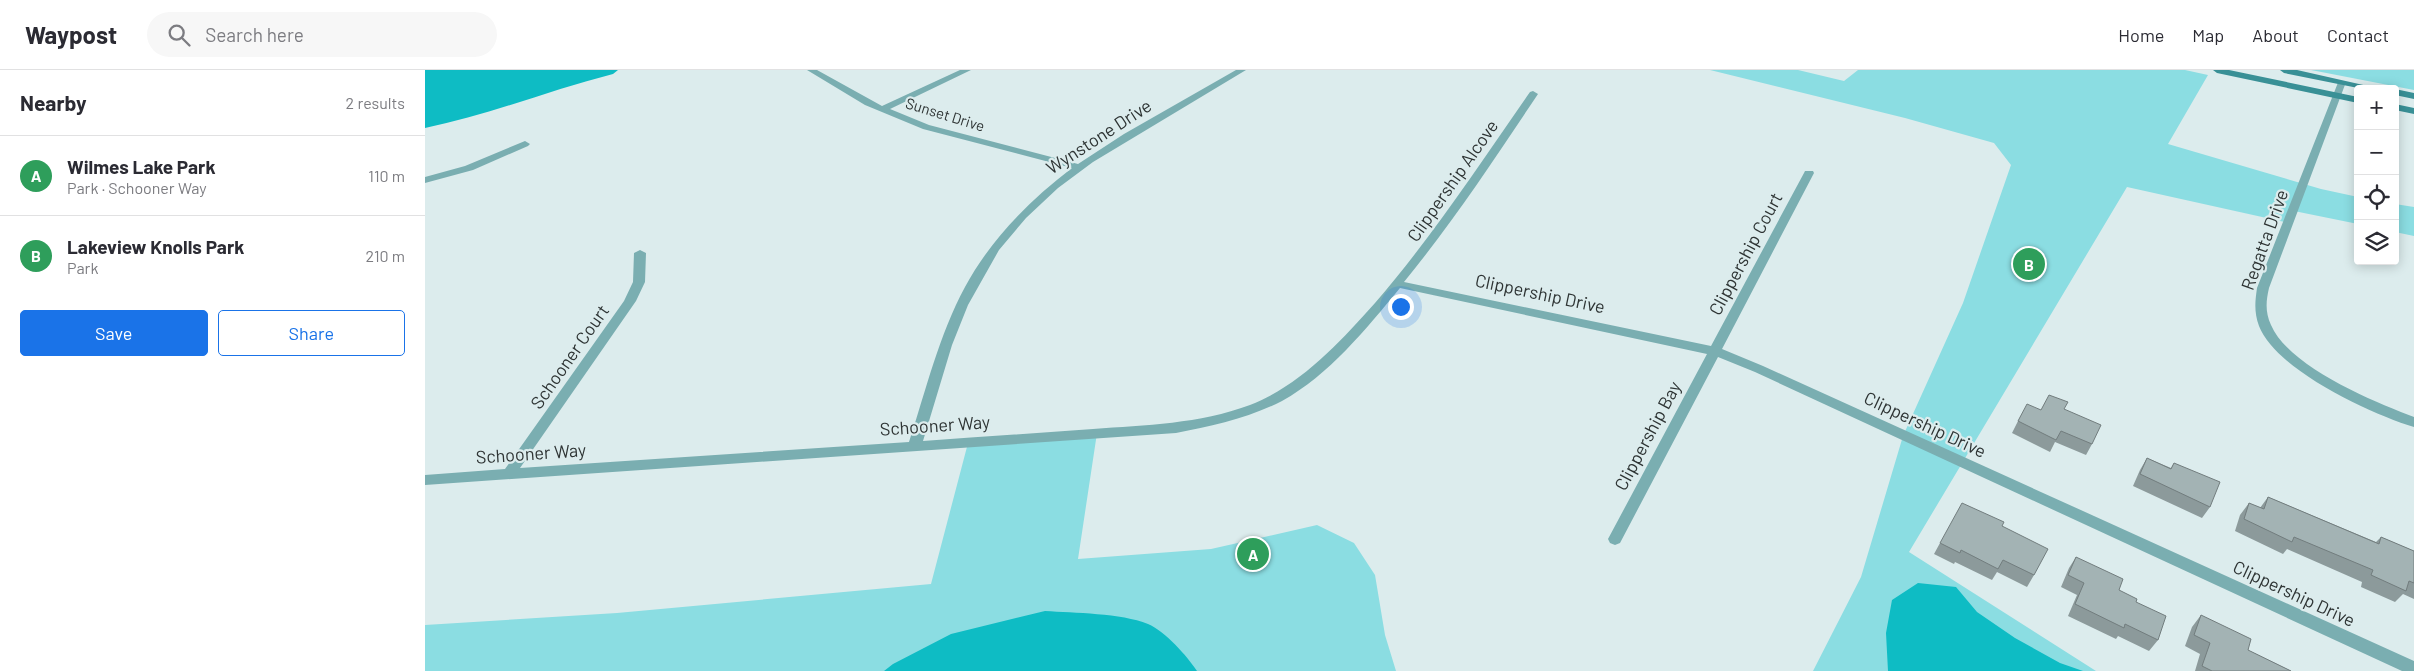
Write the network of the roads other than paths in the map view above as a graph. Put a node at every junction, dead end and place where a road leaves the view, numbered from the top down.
1 (811, 70) edge
2 (967, 70) edge
3 (1242, 70) edge
4 (2217, 70) edge
5 (2284, 70) edge
6 (2342, 82) junction
7 (2357, 85) edge
8 (2399, 93) edge
9 (1533, 94) dead end
10 (2337, 96) junction
11 (2414, 96) edge
12 (2354, 99) edge
13 (2399, 108) edge
14 (882, 110) junction
15 (2414, 111) edge
16 (525, 144) dead end
17 (1079, 167) junction
18 (1809, 172) dead end
19 (425, 180) edge
20 (640, 253) dead end
21 (1398, 284) junction
22 (1714, 351) junction
23 (2414, 422) edge
24 (914, 447) junction
25 (509, 474) junction
26 (425, 480) edge
27 (1615, 539) dead end
28 (2414, 669) edge

1 - 14 street, Sunset Drive
2 - 14 street
3 - 17 street, Wynstone Drive
4 - 10 main road
5 - 6 main road
6 - 7 main road
6 - 10 street, Regatta Drive
8 - 11 main road
9 - 21 street, Clippership Alcove
10 - 12 main road
10 - 23 street, Regatta Drive
13 - 15 main road
14 - 17 street, Sunset Drive
16 - 19 street
17 - 24 street, Wynstone Drive
18 - 22 street, Clippership Court
20 - 25 street, Schooner Court
21 - 22 street, Clippership Drive
21 - 24 street, Schooner Way
22 - 27 street, Clippership Bay
22 - 28 street, Clippership Drive
24 - 25 street, Schooner Way
25 - 26 street, Schooner Way

